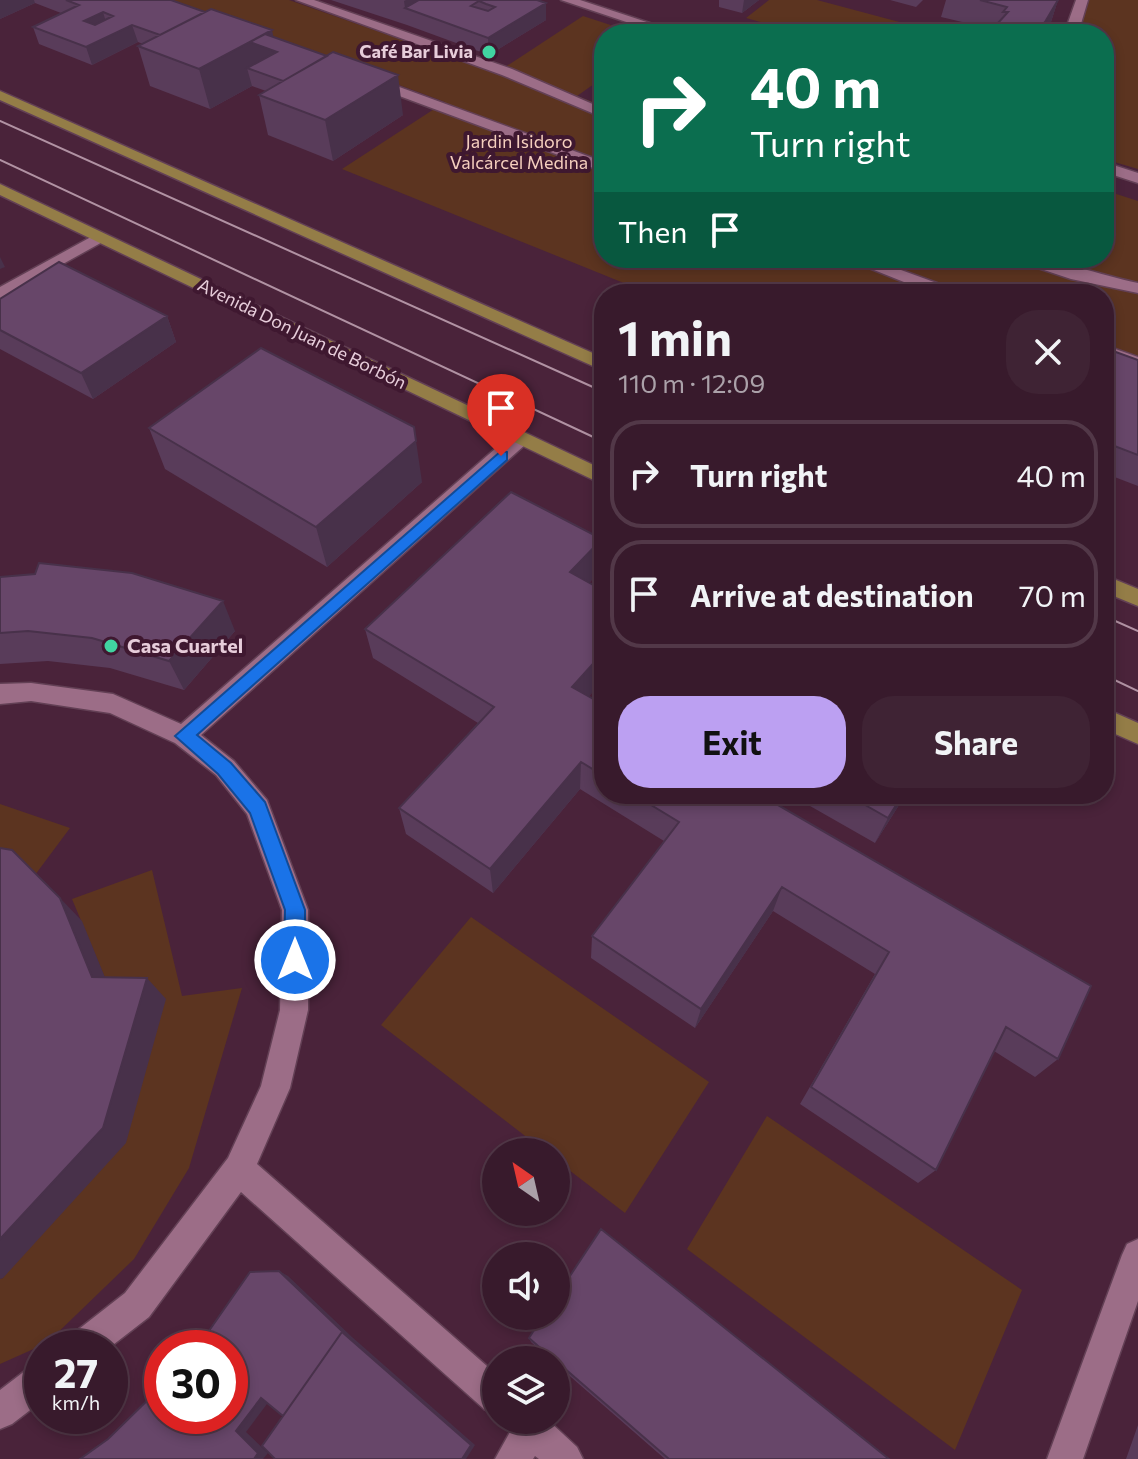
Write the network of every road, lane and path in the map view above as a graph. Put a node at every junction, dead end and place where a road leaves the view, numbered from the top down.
1 (302, 0) edge
2 (567, 0) edge
3 (1082, 0) edge
4 (644, 24) edge
5 (1074, 24) edge
6 (351, 73) edge
7 (0, 95) edge
8 (594, 110) edge
9 (594, 163) edge
10 (1114, 170) edge
11 (1138, 178) edge
12 (0, 189) edge
13 (100, 237) junction
14 (879, 268) edge
15 (1056, 268) edge
16 (923, 284) edge
17 (1138, 288) edge
18 (0, 294) edge
19 (1114, 355) edge
20 (594, 361) edge
21 (1138, 363) edge
22 (519, 439) junction
23 (594, 473) edge
24 (1114, 587) edge
25 (1138, 598) edge
26 (0, 694) edge
27 (1114, 723) edge
28 (1138, 734) edge
29 (184, 736) junction
30 (239, 1169) junction
31 (1138, 1255) edge
32 (105, 1330) edge
33 (482, 1385) edge
34 (24, 1393) edge
35 (0, 1412) edge
36 (523, 1434) edge
37 (538, 1434) edge
38 (513, 1459) edge
39 (565, 1459) edge
40 (1065, 1459) edge

1 - 8 street
2 - 4 street
3 - 5 street
6 - 9 street
7 - 20 main road
10 - 11 street
12 - 13 main road, Avenida Don Juan de Borbón
13 - 18 street
13 - 22 main road, Avenida Don Juan de Borbón
14 - 16 street
15 - 17 street
19 - 21 street
22 - 23 main road, Avenida Don Juan de Borbón
22 - 29 street
24 - 25 main road
26 - 29 street
27 - 28 main road
29 - 30 street
30 - 32 street
30 - 33 street
31 - 40 street
34 - 35 street
36 - 38 street
37 - 39 street

